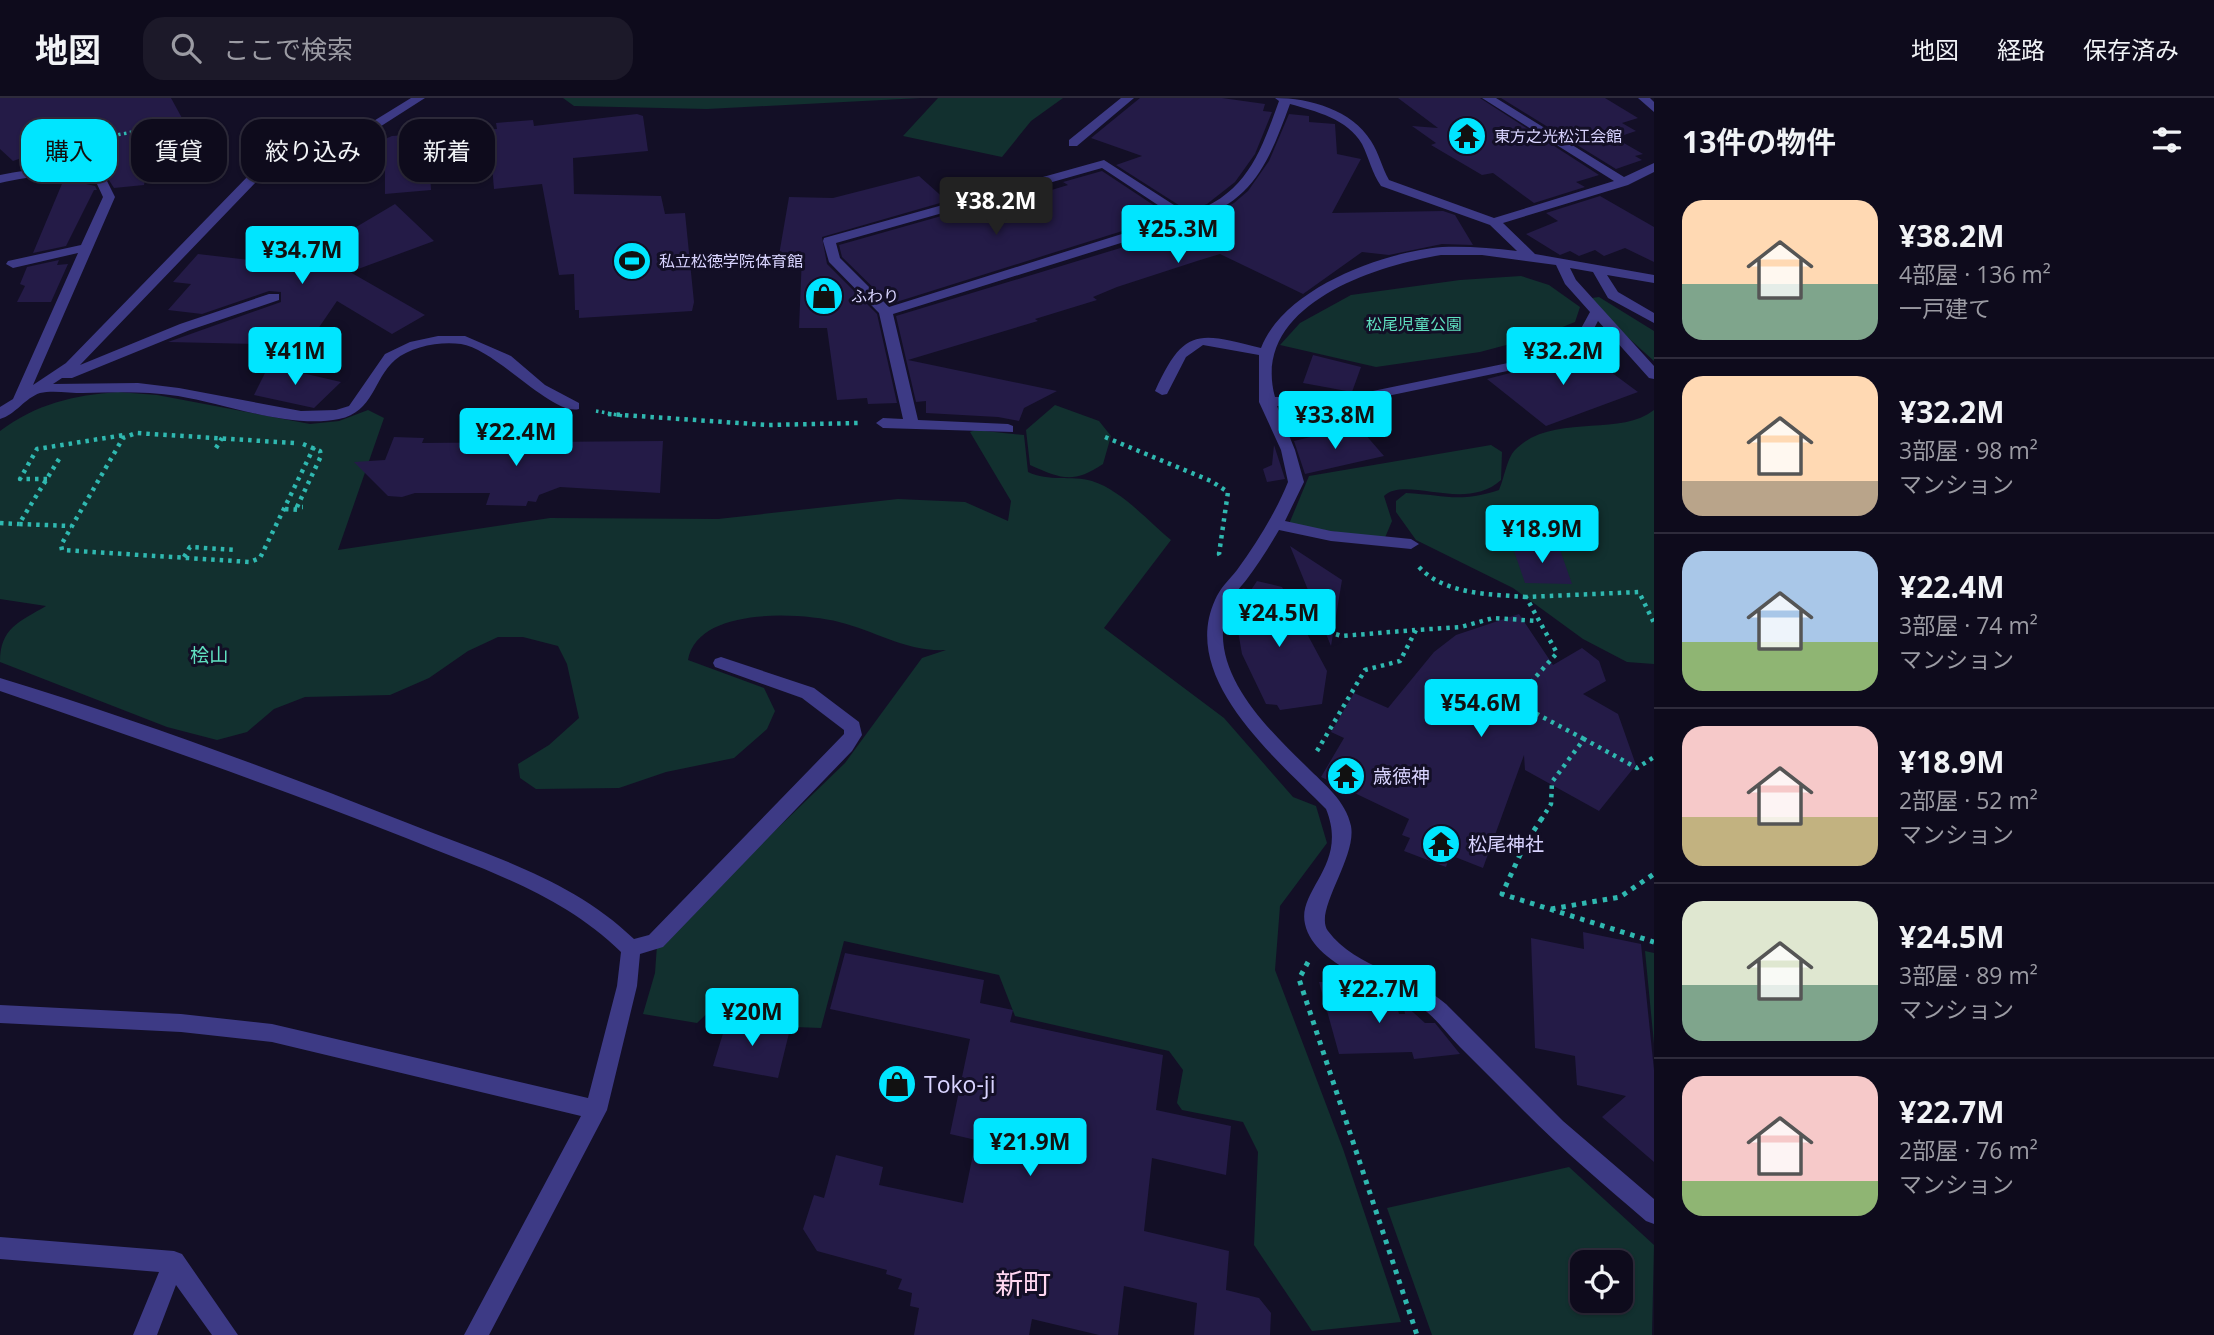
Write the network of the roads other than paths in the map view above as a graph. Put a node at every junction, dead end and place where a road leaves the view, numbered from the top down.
1 (419, 98) edge
2 (1128, 98) edge
3 (1284, 98) edge
4 (1488, 98) edge
5 (1644, 98) edge
6 (1654, 109) edge
7 (1073, 143) dead end
8 (1654, 167) edge
9 (0, 179) edge
10 (1624, 182) junction
11 (1188, 220) junction
12 (1494, 222) junction
13 (89, 247) junction
14 (1530, 256) junction
15 (1561, 262) junction
16 (13, 264) dead end
17 (1598, 270) junction
18 (1654, 279) edge
19 (274, 297) dead end
20 (886, 313) junction
21 (1596, 313) junction
22 (1654, 318) edge
23 (1266, 354) junction
24 (1654, 375) edge
25 (54, 380) junction
26 (40, 389) junction
27 (1162, 391) dead end
28 (19, 401) junction
29 (1266, 402) junction
30 (574, 406) road end
31 (0, 414) edge
32 (883, 423) road end
33 (911, 423) junction
34 (1008, 429) dead end
35 (1275, 524) junction
36 (1411, 544) road end
37 (721, 663) dead end
38 (0, 684) edge
39 (631, 949) junction
40 (0, 1014) edge
41 (596, 1110) junction
42 (1654, 1213) edge
43 (0, 1248) edge
44 (174, 1262) junction
45 (145, 1335) edge
46 (226, 1335) edge
47 (476, 1335) edge

1 - 25 street
2 - 7 street
3 - 11 street
3 - 12 street
4 - 10 street
5 - 6 street
8 - 10 street
9 - 13 street
10 - 12 street
11 - 20 street
11 - 20 street
12 - 14 street
13 - 16 street
13 - 28 street
14 - 15 street
14 - 23 street
15 - 17 street
15 - 21 street
17 - 18 street
17 - 22 street
19 - 25 street
20 - 33 street
21 - 24 street
21 - 29 street
23 - 27 street
23 - 29 street
25 - 26 street
26 - 28 street
26 - 30 street
28 - 31 street
29 - 35 street
32 - 33 street
33 - 34 street
35 - 36 street
35 - 42 street
37 - 39 street
38 - 39 street
39 - 41 street
40 - 41 street
41 - 47 street
43 - 44 street
44 - 45 street
44 - 46 street

